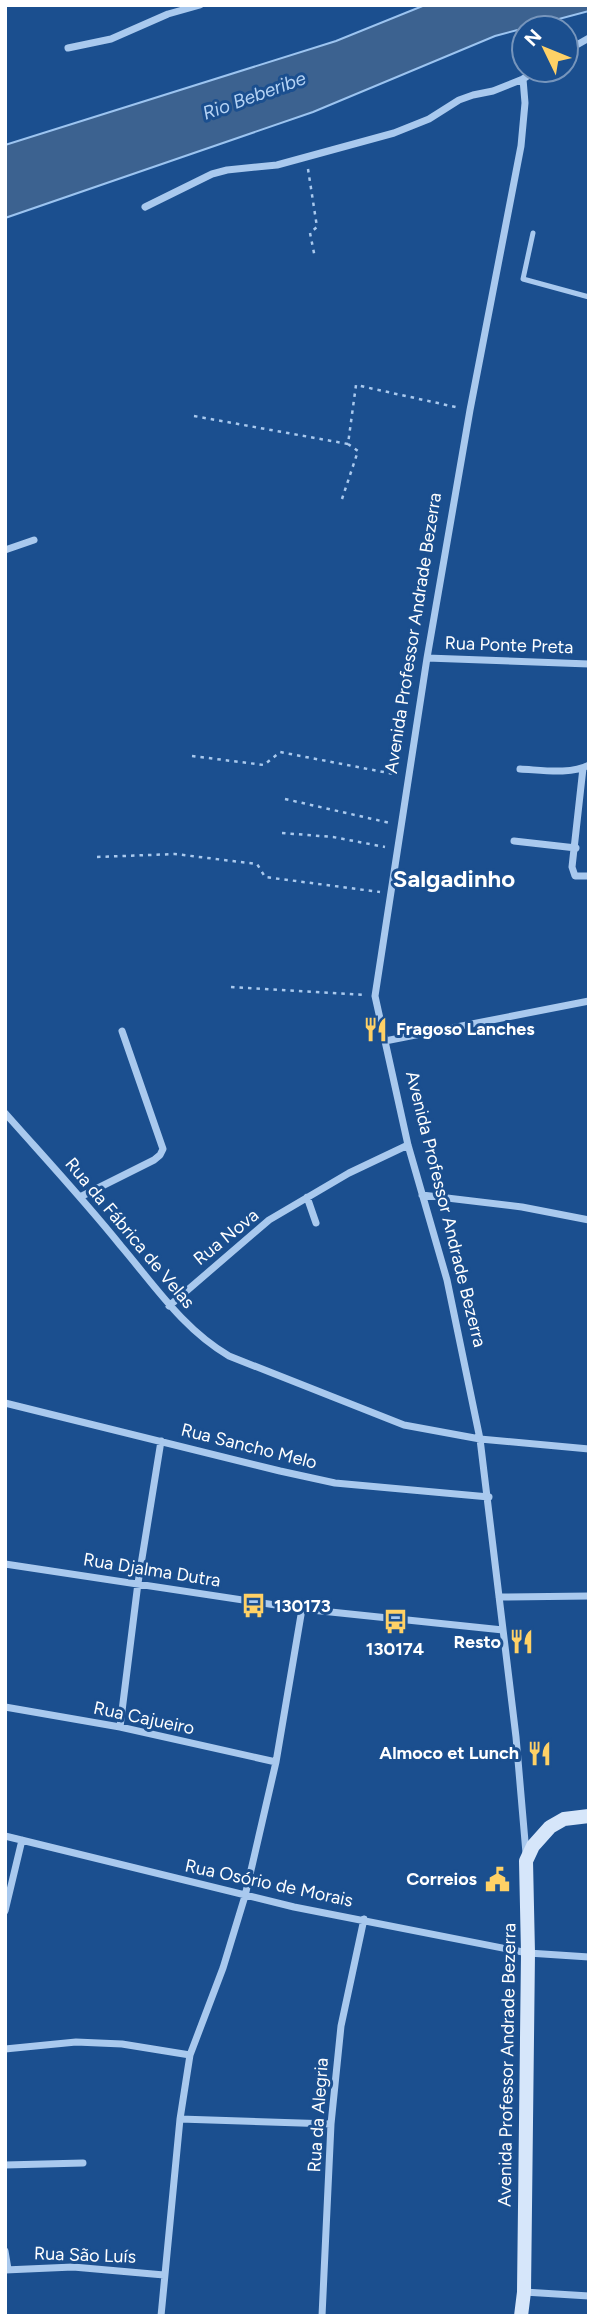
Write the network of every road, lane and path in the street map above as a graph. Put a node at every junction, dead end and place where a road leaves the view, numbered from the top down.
1 (200, 5) edge
2 (68, 48) dead end
3 (510, 84) edge
4 (523, 84) edge
5 (306, 158) junction
6 (145, 207) dead end
7 (533, 233) dead end
8 (315, 258) dead end
9 (589, 297) edge
10 (470, 411) junction
11 (194, 416) dead end
12 (348, 444) junction
13 (342, 499) dead end
14 (34, 540) dead end
15 (5, 550) edge
16 (427, 658) junction
17 (589, 664) edge
18 (192, 756) dead end
19 (586, 767) edge
20 (520, 769) dead end
21 (409, 777) junction
22 (285, 799) dead end
23 (400, 825) junction
24 (282, 833) dead end
25 (514, 841) dead end
26 (576, 849) junction
27 (398, 850) junction
28 (97, 857) dead end
29 (589, 876) edge
30 (390, 893) junction
31 (231, 987) dead end
32 (375, 996) junction
33 (589, 1001) edge
34 (122, 1031) dead end
35 (385, 1041) junction
36 (5, 1113) edge
37 (408, 1145) junction
38 (422, 1195) junction
39 (80, 1197) junction
40 (307, 1197) junction
41 (589, 1220) edge
42 (316, 1223) dead end
43 (169, 1306) junction
44 (5, 1403) edge
45 (480, 1439) junction
46 (161, 1441) junction
47 (589, 1449) edge
48 (489, 1496) junction
49 (5, 1564) edge
50 (138, 1583) junction
51 (589, 1595) edge
52 (499, 1597) junction
53 (302, 1609) junction
54 (503, 1630) junction
55 (5, 1707) edge
56 (120, 1727) junction
57 (276, 1762) junction
58 (589, 1816) edge
59 (5, 1836) edge
60 (22, 1840) junction
61 (526, 1861) junction
62 (245, 1896) junction
63 (5, 1910) edge
64 (364, 1919) junction
65 (528, 1953) junction
66 (589, 1957) edge
67 (5, 2049) edge
68 (190, 2055) junction
69 (180, 2119) junction
70 (331, 2124) junction
71 (83, 2163) dead end
72 (5, 2165) edge
73 (5, 2251) edge
74 (7, 2270) edge
75 (164, 2275) junction
76 (524, 2291) junction
77 (589, 2296) edge
78 (162, 2316) edge
79 (322, 2316) edge
80 (521, 2316) edge

1 - 2 street
3 - 5 street
4 - 10 street, Avenida Professor Andrade Bezerra
5 - 6 street
5 - 8 path
7 - 9 lane
10 - 12 path
10 - 16 street, Avenida Professor Andrade Bezerra
11 - 12 path
12 - 13 path
14 - 15 street
16 - 17 street, Rua Ponte Preta
16 - 21 street, Avenida Professor Andrade Bezerra
18 - 21 path
19 - 20 street
19 - 26 street
21 - 23 street, Avenida Professor Andrade Bezerra
22 - 23 path
23 - 27 street, Avenida Professor Andrade Bezerra
24 - 27 path
25 - 26 street
26 - 29 street
27 - 30 street, Avenida Professor Andrade Bezerra
28 - 30 path
30 - 32 street, Avenida Professor Andrade Bezerra
31 - 32 path
32 - 35 street, Avenida Professor Andrade Bezerra
33 - 35 street
34 - 39 street
35 - 37 street, Avenida Professor Andrade Bezerra
36 - 39 street, Rua da Fábrica de Velas
37 - 38 street, Avenida Professor Andrade Bezerra
37 - 40 street, Rua Nova
38 - 41 street
38 - 45 street, Avenida Professor Andrade Bezerra
39 - 43 street, Rua da Fábrica de Velas
40 - 42 street
40 - 43 street, Rua Nova
43 - 45 street, Rua da Fábrica de Velas
44 - 46 street, Rua Sancho Melo
45 - 47 street, Rua da Fábrica de Velas
45 - 48 street, Avenida Professor Andrade Bezerra
46 - 48 street, Rua Sancho Melo
46 - 50 street
48 - 52 street, Avenida Professor Andrade Bezerra
49 - 50 street, Rua Djalma Dutra
50 - 53 street, Rua Djalma Dutra
50 - 56 street
51 - 52 street
52 - 54 street, Avenida Professor Andrade Bezerra
53 - 54 street, Rua Djalma Dutra
53 - 57 street
54 - 61 street, Avenida Professor Andrade Bezerra
55 - 56 street, Rua Cajueiro
56 - 57 street, Rua Cajueiro
57 - 62 street
58 - 61 main road
59 - 60 street, Rua Osório de Morais
60 - 62 street, Rua Osório de Morais
60 - 63 street
61 - 65 main road, Avenida Professor Andrade Bezerra
62 - 64 street, Rua Osório de Morais
62 - 68 street
64 - 65 street, Rua Osório de Morais
64 - 70 street, Rua da Alegria
65 - 66 street, Rua Osório de Morais
65 - 76 main road, Avenida Professor Andrade Bezerra
67 - 68 street
68 - 69 street
69 - 70 street
69 - 75 street
70 - 79 street, Rua da Alegria
71 - 72 street
73 - 74 street
74 - 75 street, Rua São Luís
75 - 78 street
76 - 77 street
76 - 80 main road, Avenida Professor Andrade Bezerra

